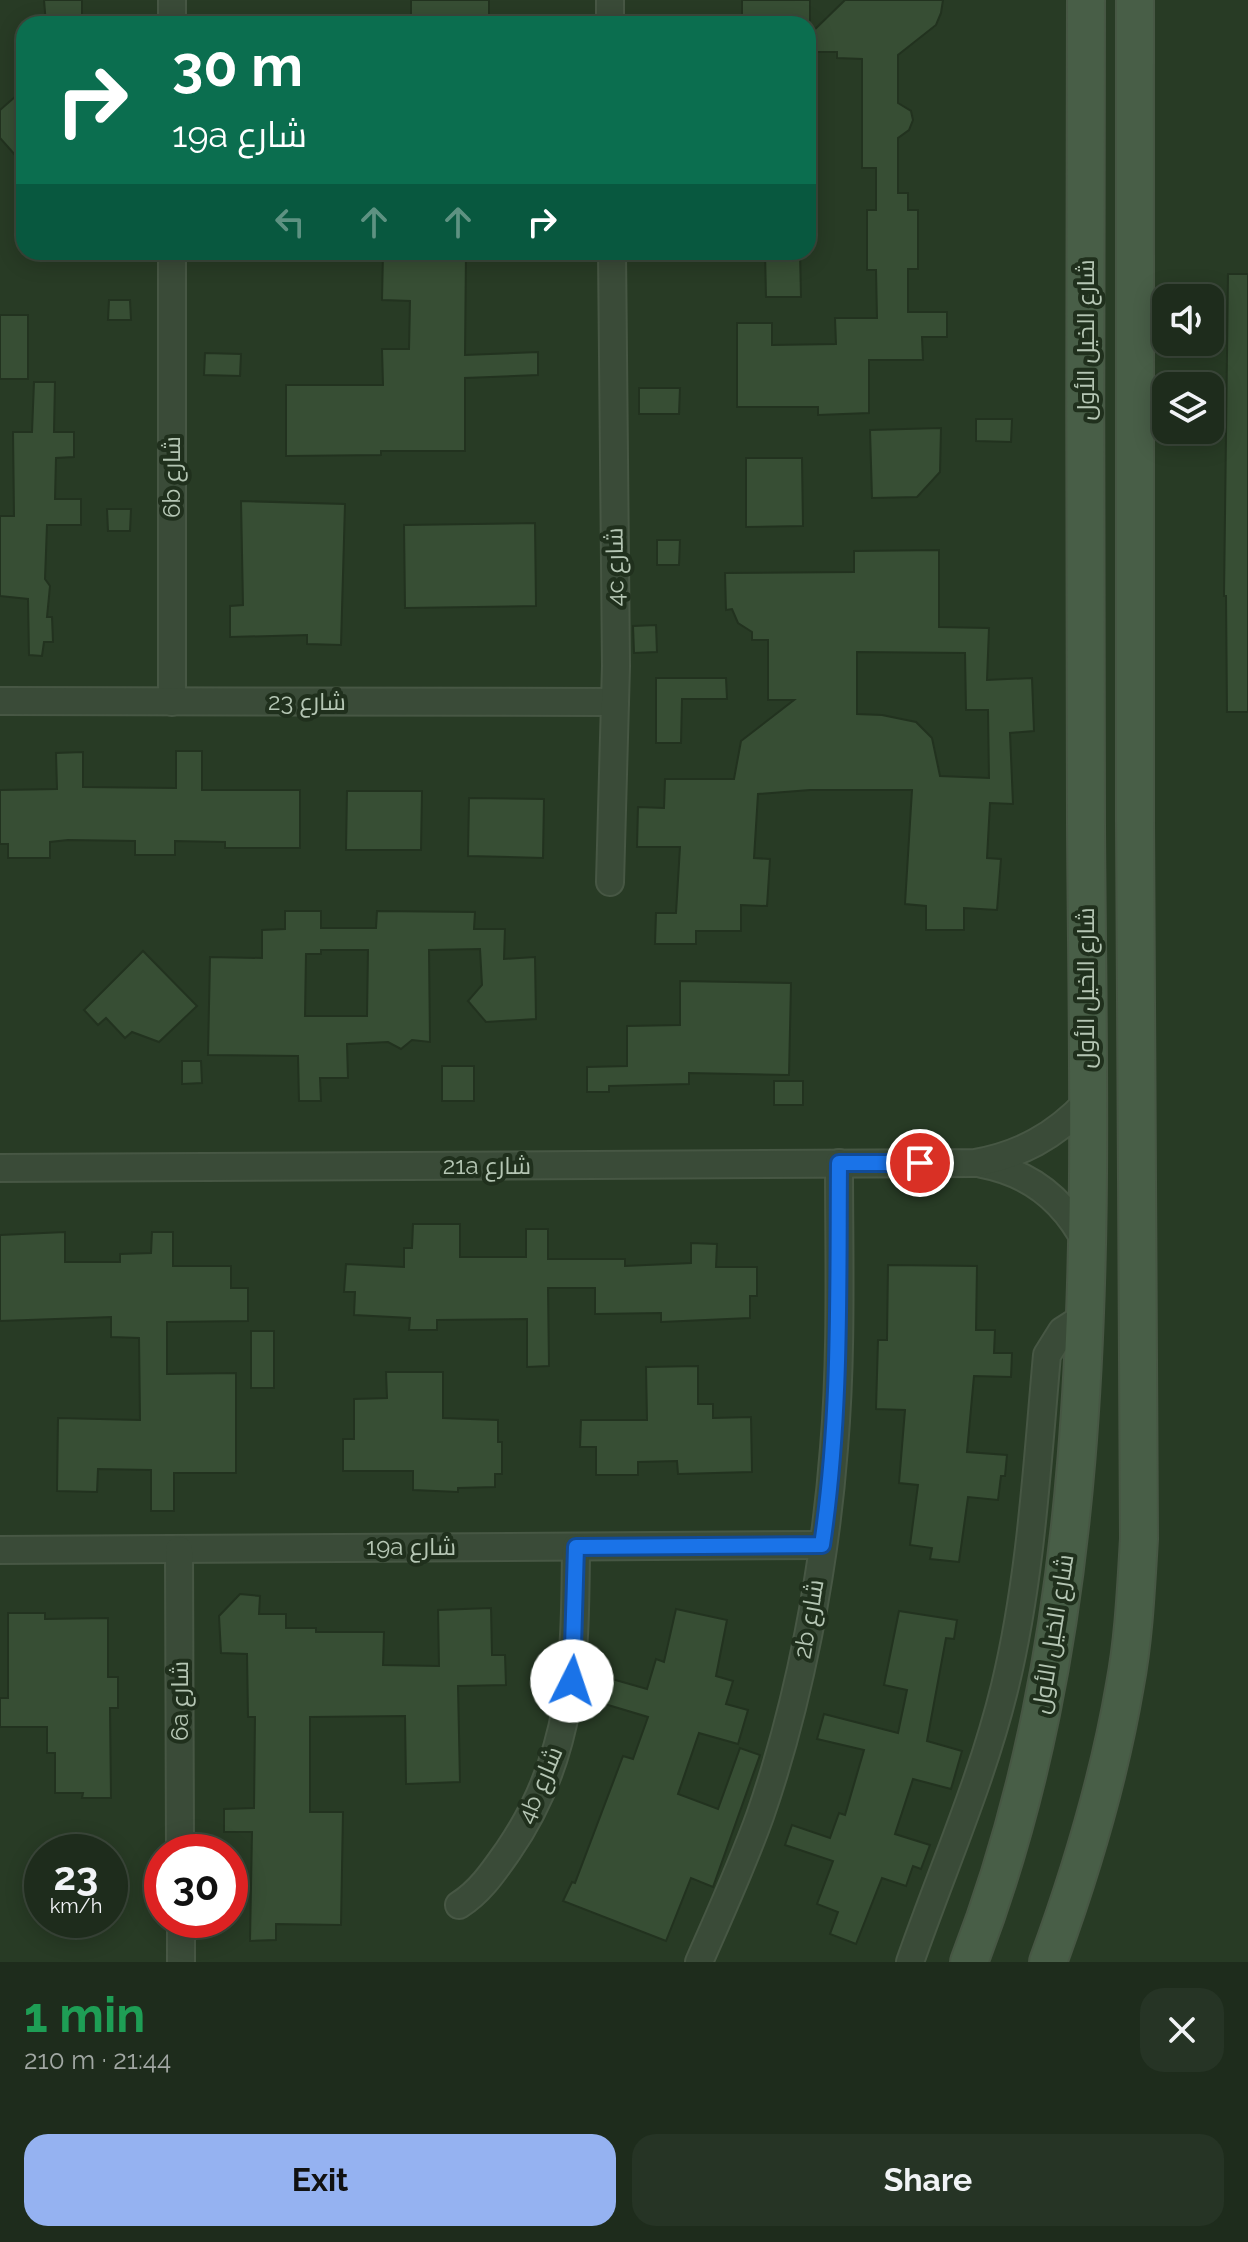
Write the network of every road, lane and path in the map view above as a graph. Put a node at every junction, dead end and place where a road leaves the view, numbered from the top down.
1 (1086, 0) edge
2 (1135, 0) edge
3 (172, 260) edge
4 (612, 260) edge
5 (1086, 583) junction
6 (0, 701) edge
7 (172, 702) junction
8 (615, 702) junction
9 (1135, 776) junction
10 (610, 882) dead end
11 (1087, 1102) junction
12 (839, 1163) junction
13 (975, 1163) junction
14 (0, 1168) edge
15 (1086, 1243) junction
16 (1084, 1317) junction
17 (822, 1545) junction
18 (576, 1547) junction
19 (0, 1550) edge
20 (179, 1550) junction
21 (180, 1834) edge
22 (459, 1905) dead end
23 (181, 1938) edge
24 (181, 1962) edge
25 (699, 1962) edge
26 (910, 1962) edge
27 (969, 1962) edge
28 (1048, 1962) edge

1 - 5 main road, شارع الخيل الأول
2 - 9 main road, شارع الخيل الأول
3 - 7 street, 6b شارع
4 - 8 street, 4c شارع
5 - 9 main road
5 - 11 main road, شارع الخيل الأول
6 - 7 street, شارع 23
7 - 8 street, شارع 23
8 - 10 street, 4c شارع
9 - 28 main road, شارع الخيل الأول
11 - 13 street, 21a شارع
11 - 15 main road, شارع الخيل الأول
12 - 13 street, 21a شارع
12 - 14 street, 21a شارع
12 - 17 street, 2b شارع
13 - 15 street, 21a شارع
15 - 16 main road, شارع الخيل الأول
16 - 26 street
16 - 27 main road, شارع الخيل الأول
17 - 18 street, 19a شارع
17 - 25 street, 2b شارع
18 - 20 street, 19a شارع
18 - 22 street, 4b شارع
19 - 20 street, 19a شارع
20 - 21 street, 6a شارع
23 - 24 street

